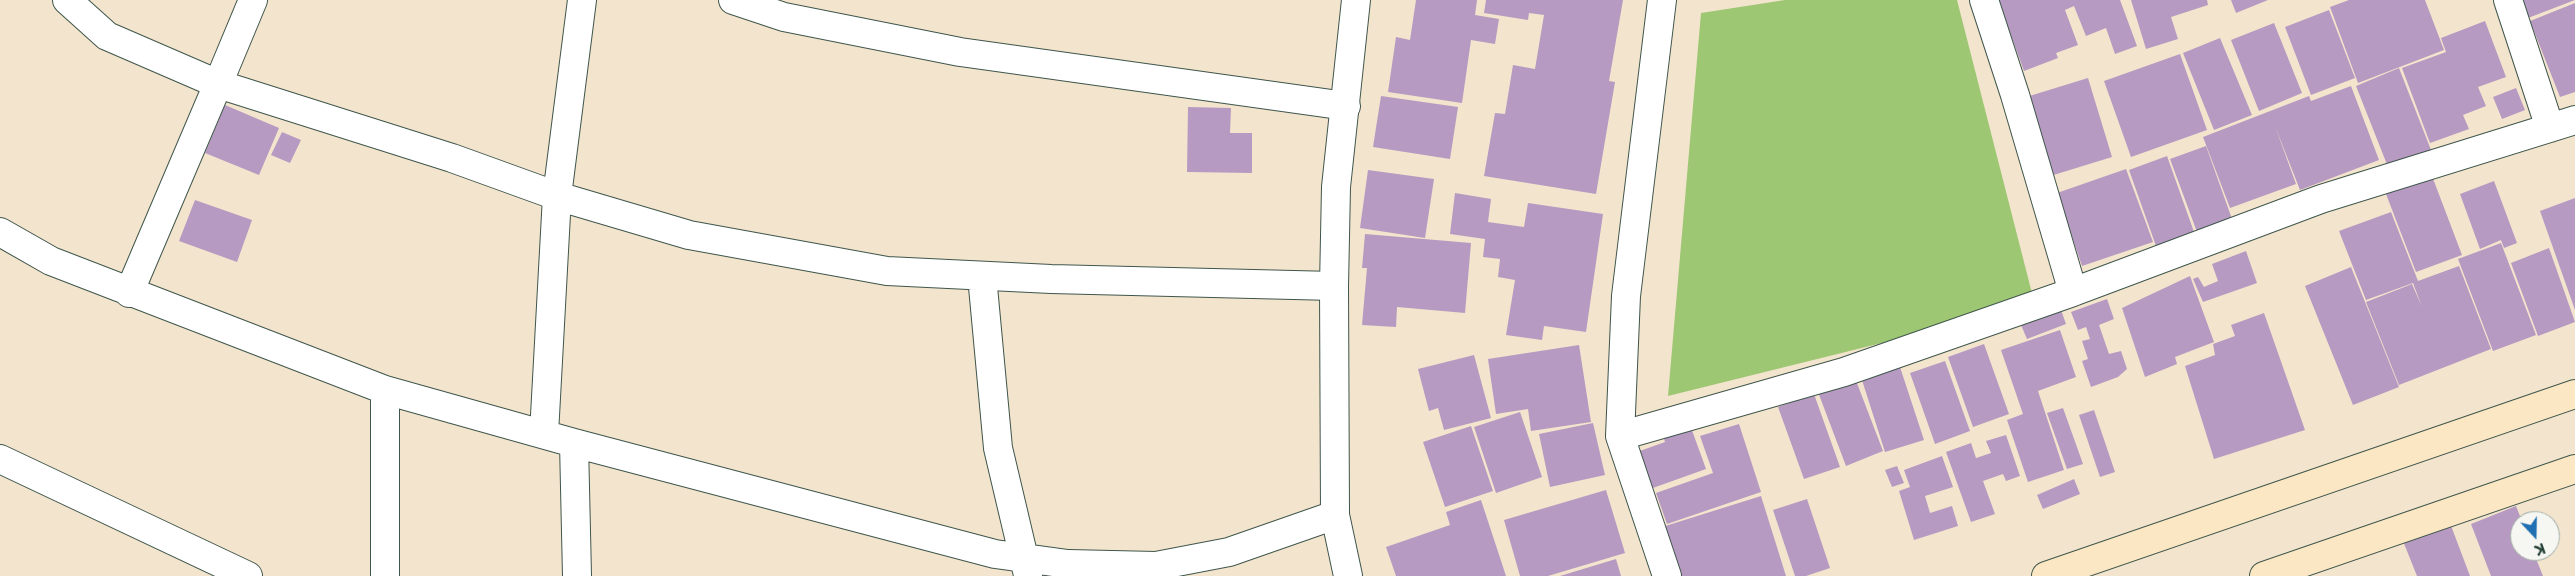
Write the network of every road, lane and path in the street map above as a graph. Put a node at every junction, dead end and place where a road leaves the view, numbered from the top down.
1 (67, 0) edge
2 (253, 0) edge
3 (582, 0) edge
4 (733, 0) edge
5 (1356, 0) edge
6 (1662, 0) edge
7 (1984, 0) edge
8 (2508, 0) edge
9 (218, 84) junction
10 (1346, 106) junction
11 (2575, 120) edge
12 (2550, 128) junction
13 (557, 196) junction
14 (0, 232) edge
15 (982, 276) junction
16 (1334, 286) junction
17 (129, 292) junction
18 (2073, 292) junction
19 (384, 390) junction
20 (2575, 394) edge
21 (544, 434) junction
22 (1620, 436) junction
23 (574, 443) junction
24 (0, 459) edge
25 (2575, 469) edge
26 (1335, 515) junction
27 (1026, 567) edge
28 (248, 576) edge
29 (385, 576) edge
30 (577, 576) edge
31 (1348, 576) edge
32 (1667, 576) edge
33 (2046, 576) edge
34 (2264, 576) edge

1 - 9 street
2 - 9 street
3 - 13 street
4 - 10 street
5 - 10 street
6 - 22 street
7 - 18 street
8 - 12 street
9 - 13 street
9 - 17 street
10 - 16 street
11 - 12 street
12 - 18 street
13 - 15 street
13 - 21 street
14 - 17 street
15 - 16 street
15 - 27 street
16 - 26 street
17 - 19 street
18 - 22 street
19 - 21 street
19 - 29 street
20 - 33 main road
21 - 23 street
22 - 32 street
23 - 27 street
23 - 30 street
24 - 28 street
25 - 34 main road
26 - 27 street
26 - 31 street

